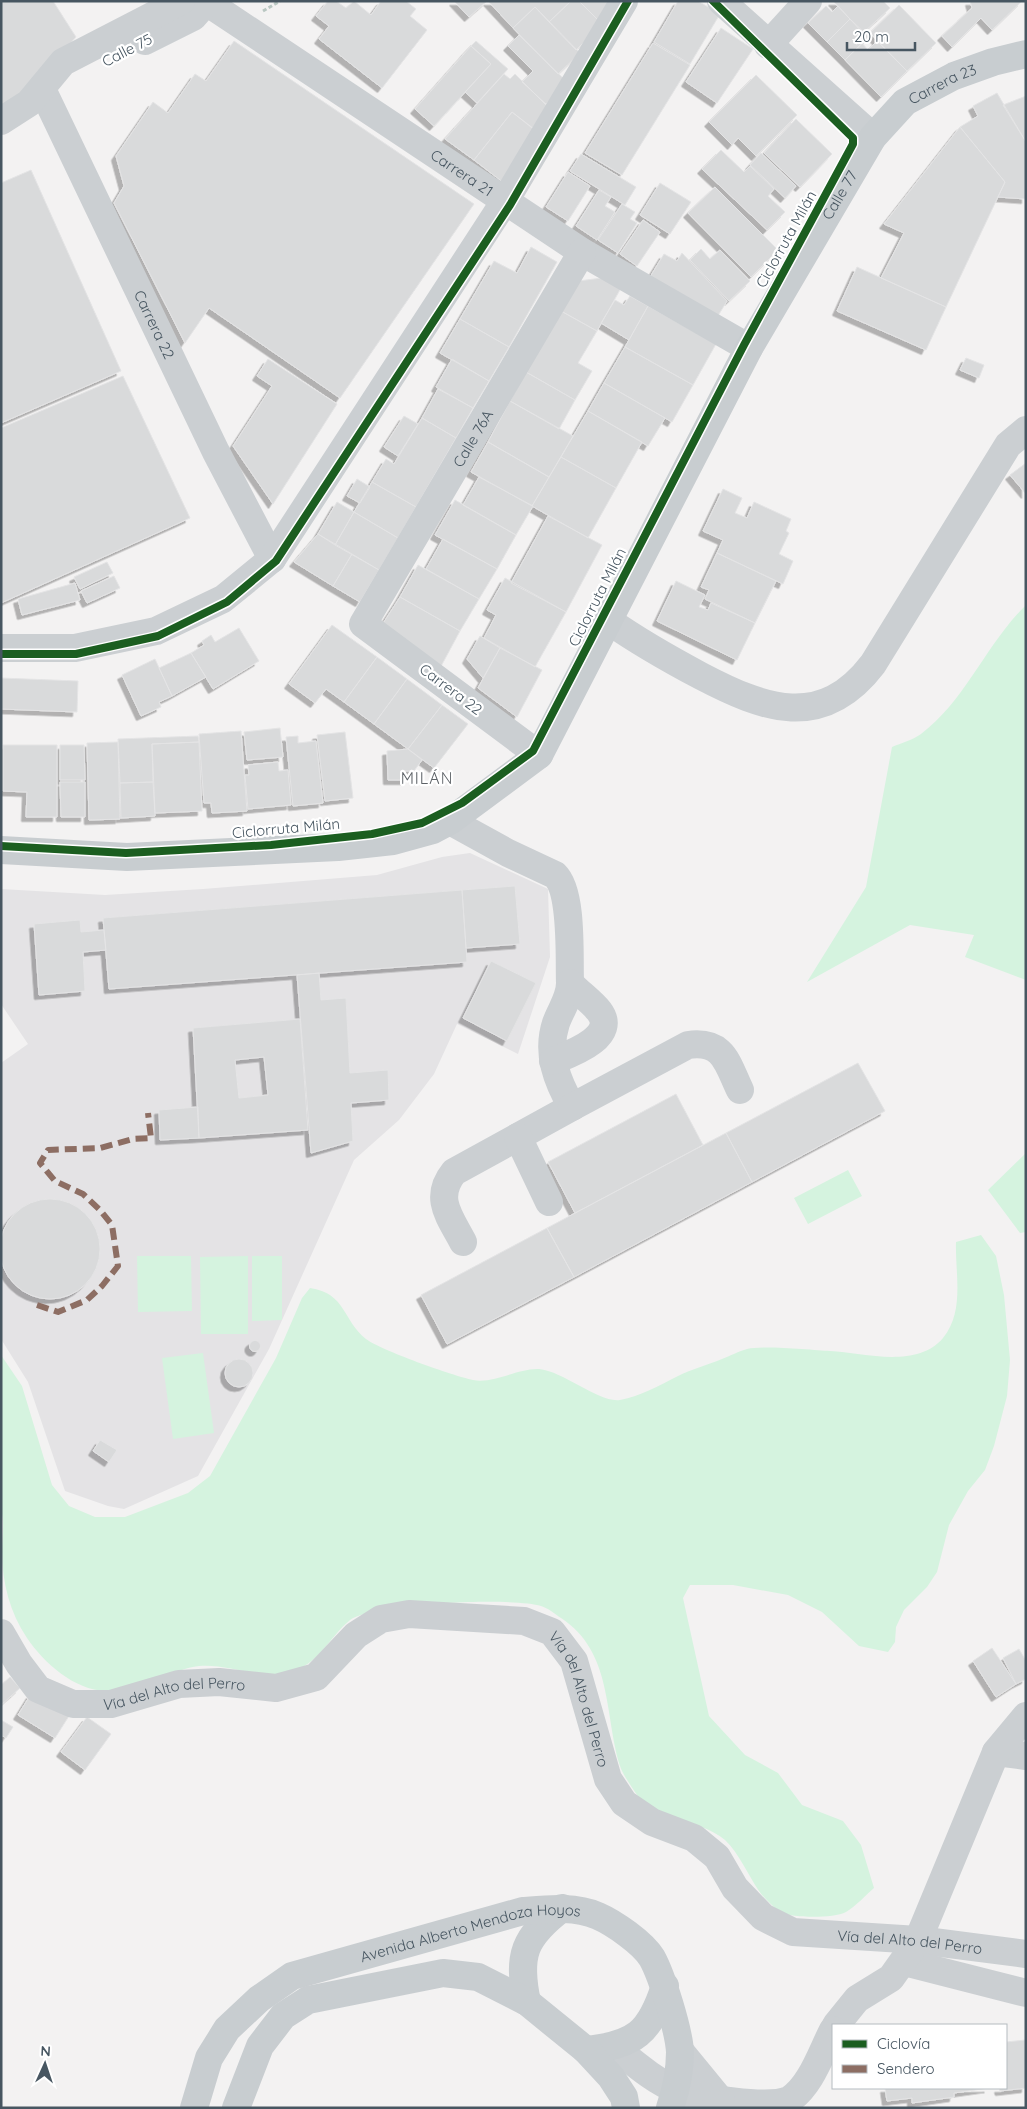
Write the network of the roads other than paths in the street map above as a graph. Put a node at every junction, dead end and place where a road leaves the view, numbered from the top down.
1 (624, 1) edge
2 (721, 1) edge
3 (808, 1) edge
4 (200, 2) edge
5 (768, 45) junction
6 (1026, 54) edge
7 (42, 89) junction
8 (1, 121) edge
9 (873, 137) junction
10 (505, 201) junction
11 (582, 252) junction
12 (749, 348) junction
13 (1026, 430) edge
14 (272, 559) junction
15 (609, 621) junction
16 (363, 624) joint
17 (1, 648) edge
18 (539, 755) junction
19 (450, 821) junction
20 (1, 850) edge
21 (570, 983) junction
22 (553, 1061) junction
23 (740, 1090) dead end
24 (572, 1107) junction
25 (518, 1137) junction
26 (550, 1202) dead end
27 (463, 1242) dead end
28 (1, 1633) edge
29 (1026, 1716) edge
30 (996, 1752) junction
31 (1026, 1756) edge
32 (562, 1908) junction
33 (911, 1951) junction
34 (1026, 1954) edge
35 (665, 1986) junction
36 (1026, 1992) edge
37 (527, 2002) junction
38 (837, 2024) edge
39 (832, 2032) edge
40 (614, 2047) junction
41 (586, 2050) junction
42 (680, 2051) junction
43 (720, 2101) junction
44 (676, 2102) edge
45 (194, 2108) edge
46 (236, 2108) edge
47 (626, 2108) edge

1 - 10 street
2 - 5 street
3 - 5 street
4 - 7 street, Calle 75
4 - 10 street, Carrera 21
5 - 9 street
6 - 9 main road, Carrera 23
7 - 8 street, Calle 75
7 - 14 street, Carrera 22
9 - 12 main road, Calle 77
10 - 11 street, Carrera 21
10 - 14 street
11 - 12 street, Carrera 21
11 - 16 street, Calle 76A
12 - 15 main road, Calle 77
13 - 15 street
14 - 17 street
15 - 18 main road, Calle 77
16 - 18 street, Carrera 22
18 - 19 main road
19 - 20 main road
19 - 21 street
21 - 22 street
21 - 22 street
22 - 24 street
23 - 24 street
24 - 25 street
25 - 26 street
25 - 27 street
28 - 33 street, Vía del Alto del Perro
29 - 30 street
30 - 31 street
30 - 33 street
32 - 35 main road, Avenida Alberto Mendoza Hoyos
32 - 37 main road
32 - 45 main road, Avenida Alberto Mendoza Hoyos
33 - 34 street, Vía del Alto del Perro
33 - 36 street
33 - 38 street
35 - 40 main road
35 - 42 main road, Avenida Alberto Mendoza Hoyos
37 - 41 main road, Avenida Alberto Mendoza Hoyos
37 - 46 main road, Avenida Alberto Mendoza Hoyos
39 - 43 street
40 - 41 main road
40 - 44 street
41 - 47 main road, Avenida Alberto Mendoza Hoyos
42 - 43 street
42 - 44 main road, Avenida Alberto Mendoza Hoyos
43 - 44 street

